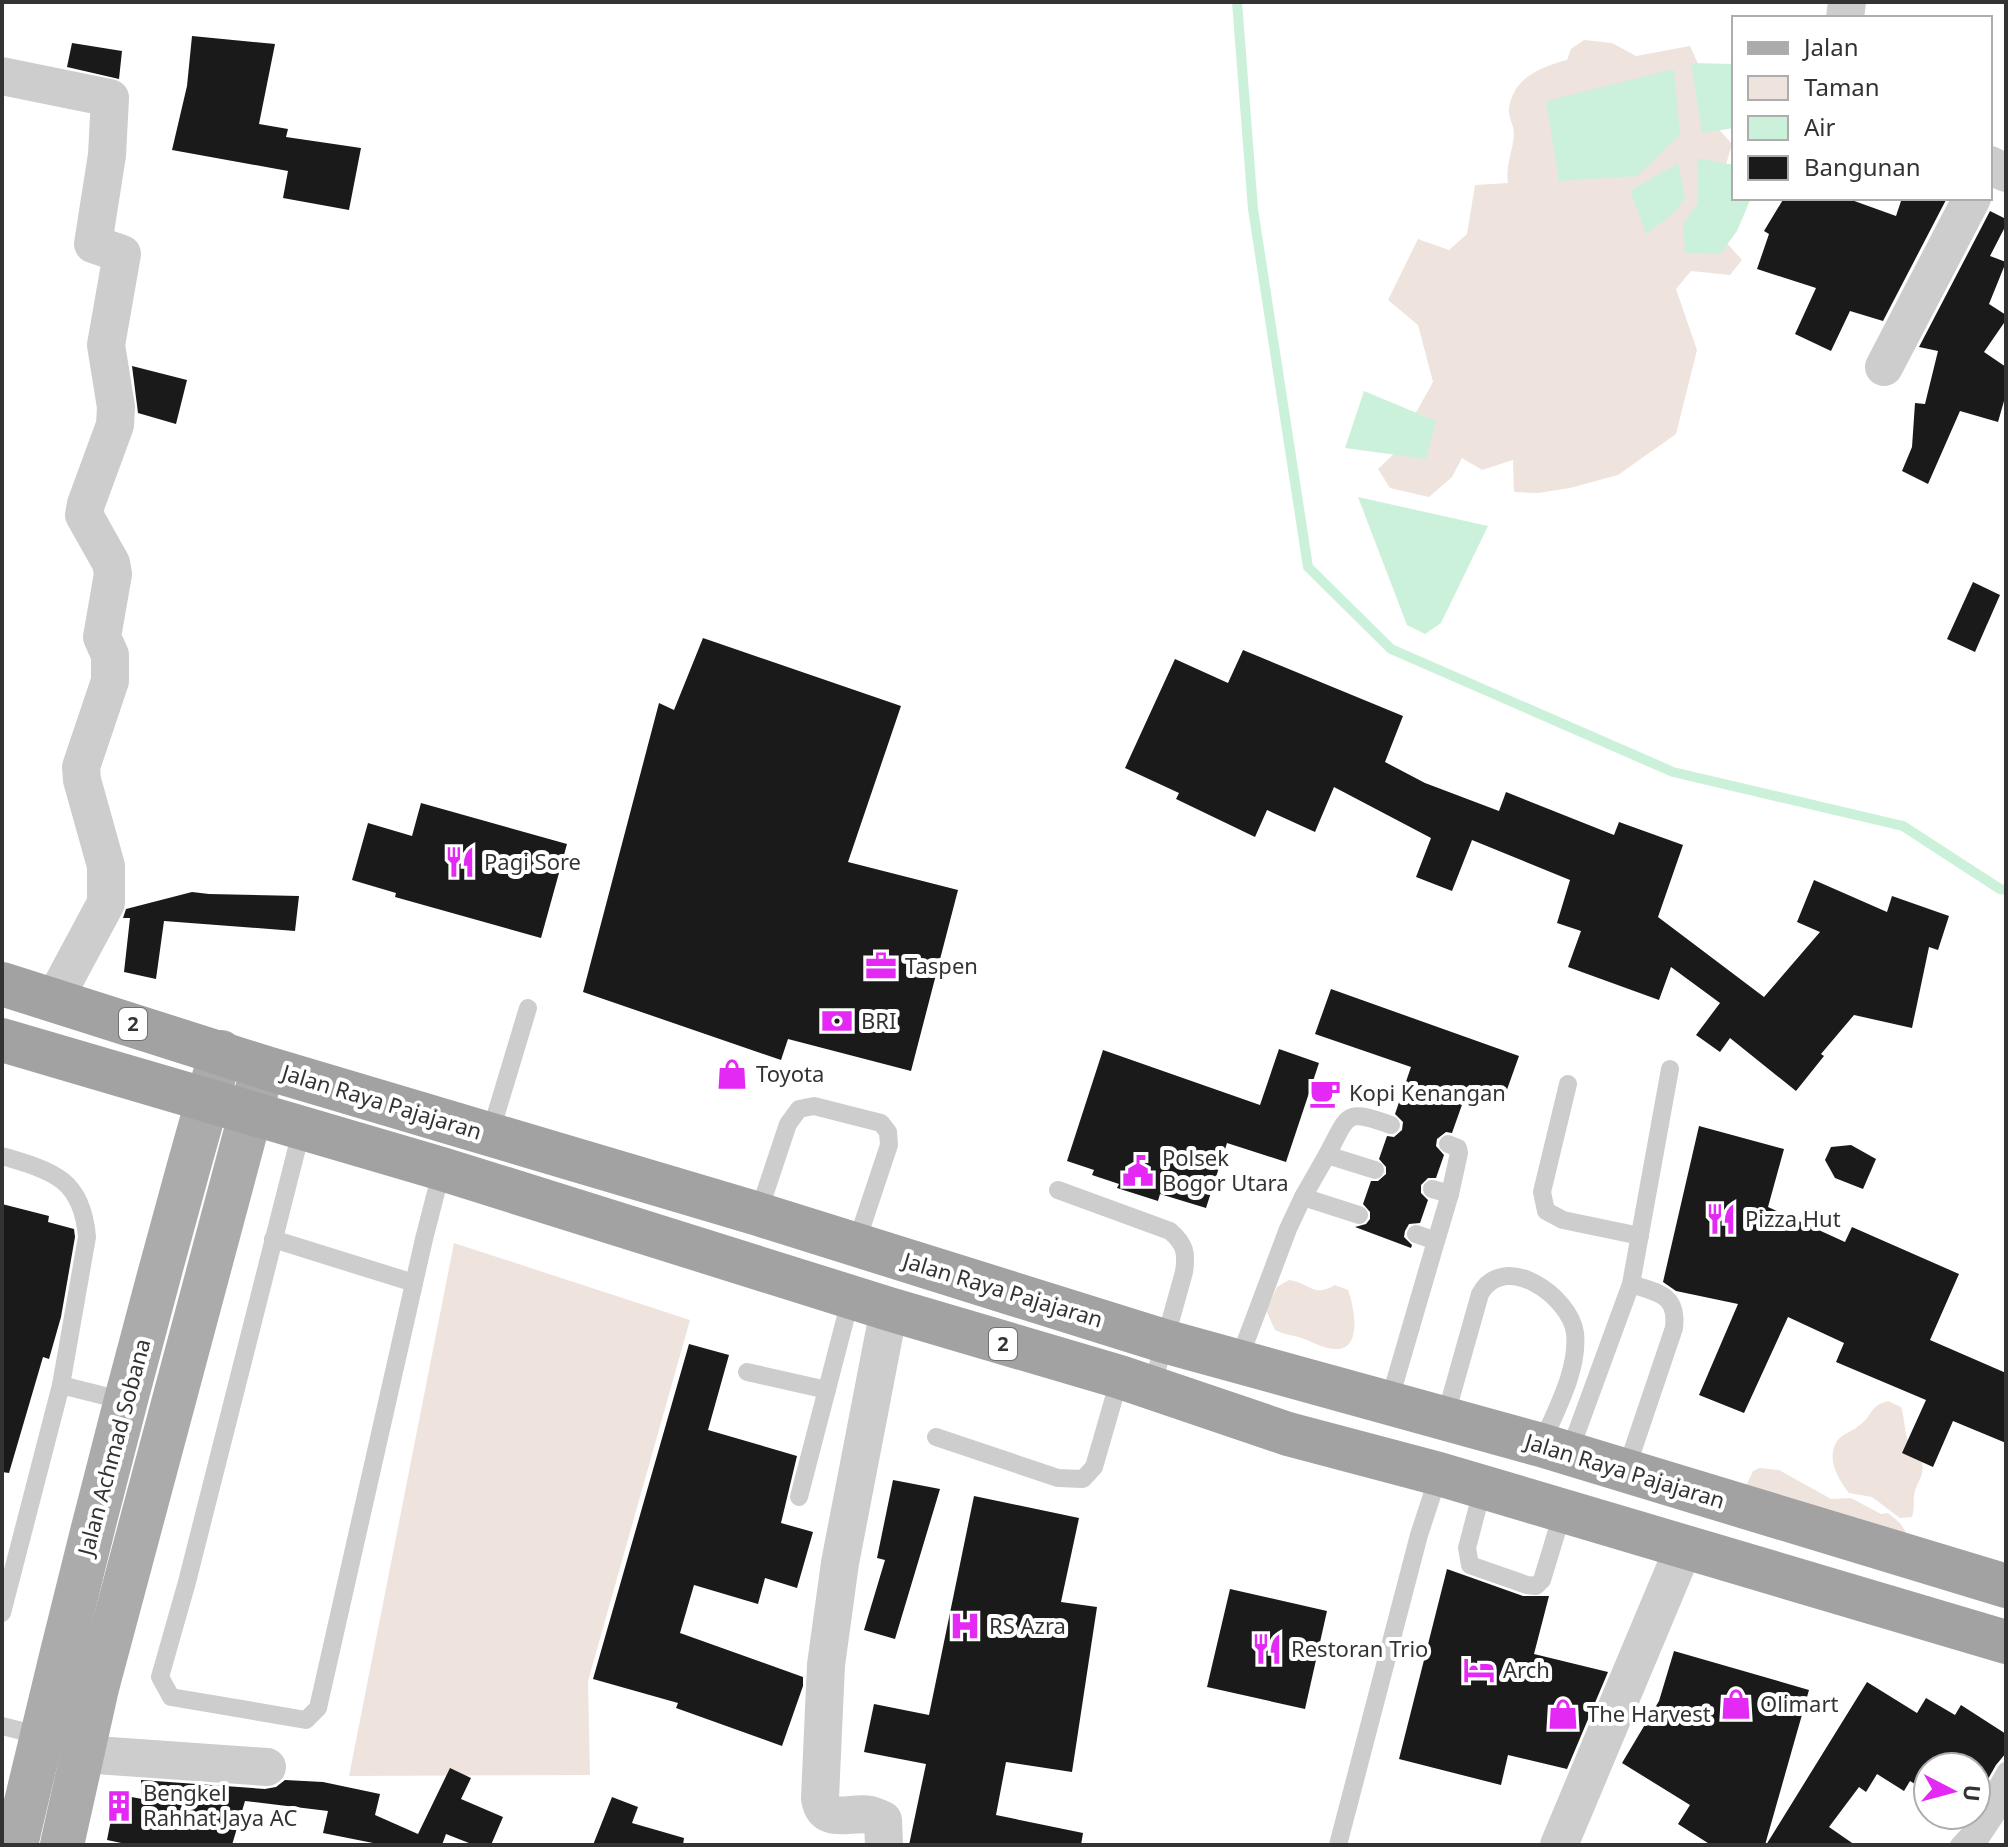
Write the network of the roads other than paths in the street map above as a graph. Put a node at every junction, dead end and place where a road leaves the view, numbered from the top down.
1 (2, 76) edge
2 (1971, 200) edge
3 (1884, 367) dead end
4 (2, 984) edge
5 (54, 1000) junction
6 (528, 1008) dead end
7 (4, 1046) edge
8 (221, 1052) junction
9 (263, 1067) junction
10 (1670, 1069) dead end
11 (1568, 1084) dead end
12 (207, 1099) junction
13 (251, 1113) junction
14 (1391, 1125) dead end
15 (302, 1128) junction
16 (490, 1134) junction
17 (1448, 1144) dead end
18 (1327, 1155) junction
19 (2, 1156) edge
20 (442, 1169) junction
21 (1375, 1170) dead end
22 (1432, 1189) dead end
23 (1058, 1190) dead end
24 (1450, 1194) junction
25 (1303, 1197) junction
26 (758, 1214) junction
27 (1359, 1215) dead end
28 (1416, 1234) dead end
29 (1640, 1236) junction
30 (273, 1239) junction
31 (1436, 1241) junction
32 (856, 1244) junction
33 (414, 1283) junction
34 (1631, 1284) junction
35 (870, 1303) junction
36 (1164, 1341) junction
37 (1238, 1362) junction
38 (747, 1372) dead end
39 (1136, 1382) junction
40 (61, 1385) junction
41 (827, 1390) junction
42 (125, 1401) junction
43 (1389, 1402) junction
44 (1445, 1418) junction
45 (936, 1437) dead end
46 (1555, 1449) junction
47 (1625, 1472) junction
48 (1439, 1474) junction
49 (1483, 1487) junction
50 (799, 1497) dead end
51 (1563, 1511) junction
52 (1684, 1547) junction
53 (2006, 1586) edge
54 (2, 1613) edge
55 (2006, 1642) edge
56 (54, 1679) junction
57 (97, 1688) junction
58 (22, 1731) edge
59 (82, 1754) junction
60 (267, 1767) dead end
61 (2006, 1771) edge
62 (2006, 1800) edge
63 (16, 1845) edge
64 (62, 1845) edge
65 (884, 1845) edge
66 (1338, 1845) edge
67 (1559, 1845) edge
68 (1959, 1845) edge
69 (1976, 1845) edge

1 - 5 street
2 - 3 street
4 - 5 highway, Jalan Raya Pajajaran / 2
5 - 8 highway, Jalan Raya Pajajaran / 2
6 - 16 lane
7 - 12 highway, 2
8 - 9 highway, Jalan Raya Pajajaran / 2
8 - 12 main road, Jalan Achmad Sobana
9 - 13 main road, Jalan Achmad Sobana
9 - 16 highway, Jalan Raya Pajajaran / 2
10 - 29 lane
11 - 29 lane
12 - 13 highway, 2
12 - 42 main road, Jalan Achmad Sobana
13 - 15 highway, 2
13 - 57 main road, Jalan Achmad Sobana
14 - 18 lane
15 - 20 highway, 2
15 - 30 lane
16 - 26 highway, Jalan Raya Pajajaran / 2
17 - 24 lane
18 - 21 lane
18 - 25 lane
19 - 40 lane
20 - 33 lane
20 - 35 highway, 2
22 - 24 lane
23 - 36 lane
24 - 31 lane
25 - 27 lane
25 - 37 lane
26 - 32 highway, Jalan Raya Pajajaran / 2
26 - 32 lane
28 - 31 lane
29 - 34 lane
30 - 33 lane
30 - 33 lane
31 - 43 lane
32 - 36 highway, Jalan Raya Pajajaran / 2
34 - 46 lane
34 - 47 lane
35 - 39 highway, 2
35 - 41 lane
35 - 65 street
36 - 37 highway, Jalan Raya Pajajaran / 2
36 - 39 lane
37 - 43 highway, Jalan Raya Pajajaran / 2
38 - 41 lane
39 - 45 lane
39 - 48 highway, 2
40 - 42 lane
40 - 54 lane
41 - 50 lane
42 - 56 main road, Jalan Achmad Sobana
43 - 44 highway, Jalan Raya Pajajaran / 2
44 - 46 highway, Jalan Raya Pajajaran / 2
44 - 46 lane
46 - 47 highway, Jalan Raya Pajajaran / 2
47 - 53 highway, Jalan Raya Pajajaran / 2
48 - 49 highway, 2
48 - 66 lane
49 - 51 highway, 2
49 - 51 lane
51 - 52 highway, 2
52 - 55 highway, 2
52 - 67 street
56 - 57 main road
56 - 58 main road, Jalan Achmad Sobana
57 - 59 main road, Jalan Achmad Sobana
58 - 63 main road, Jalan Achmad Sobana
59 - 60 street
59 - 64 main road, Jalan Achmad Sobana
61 - 68 lane
62 - 69 lane

